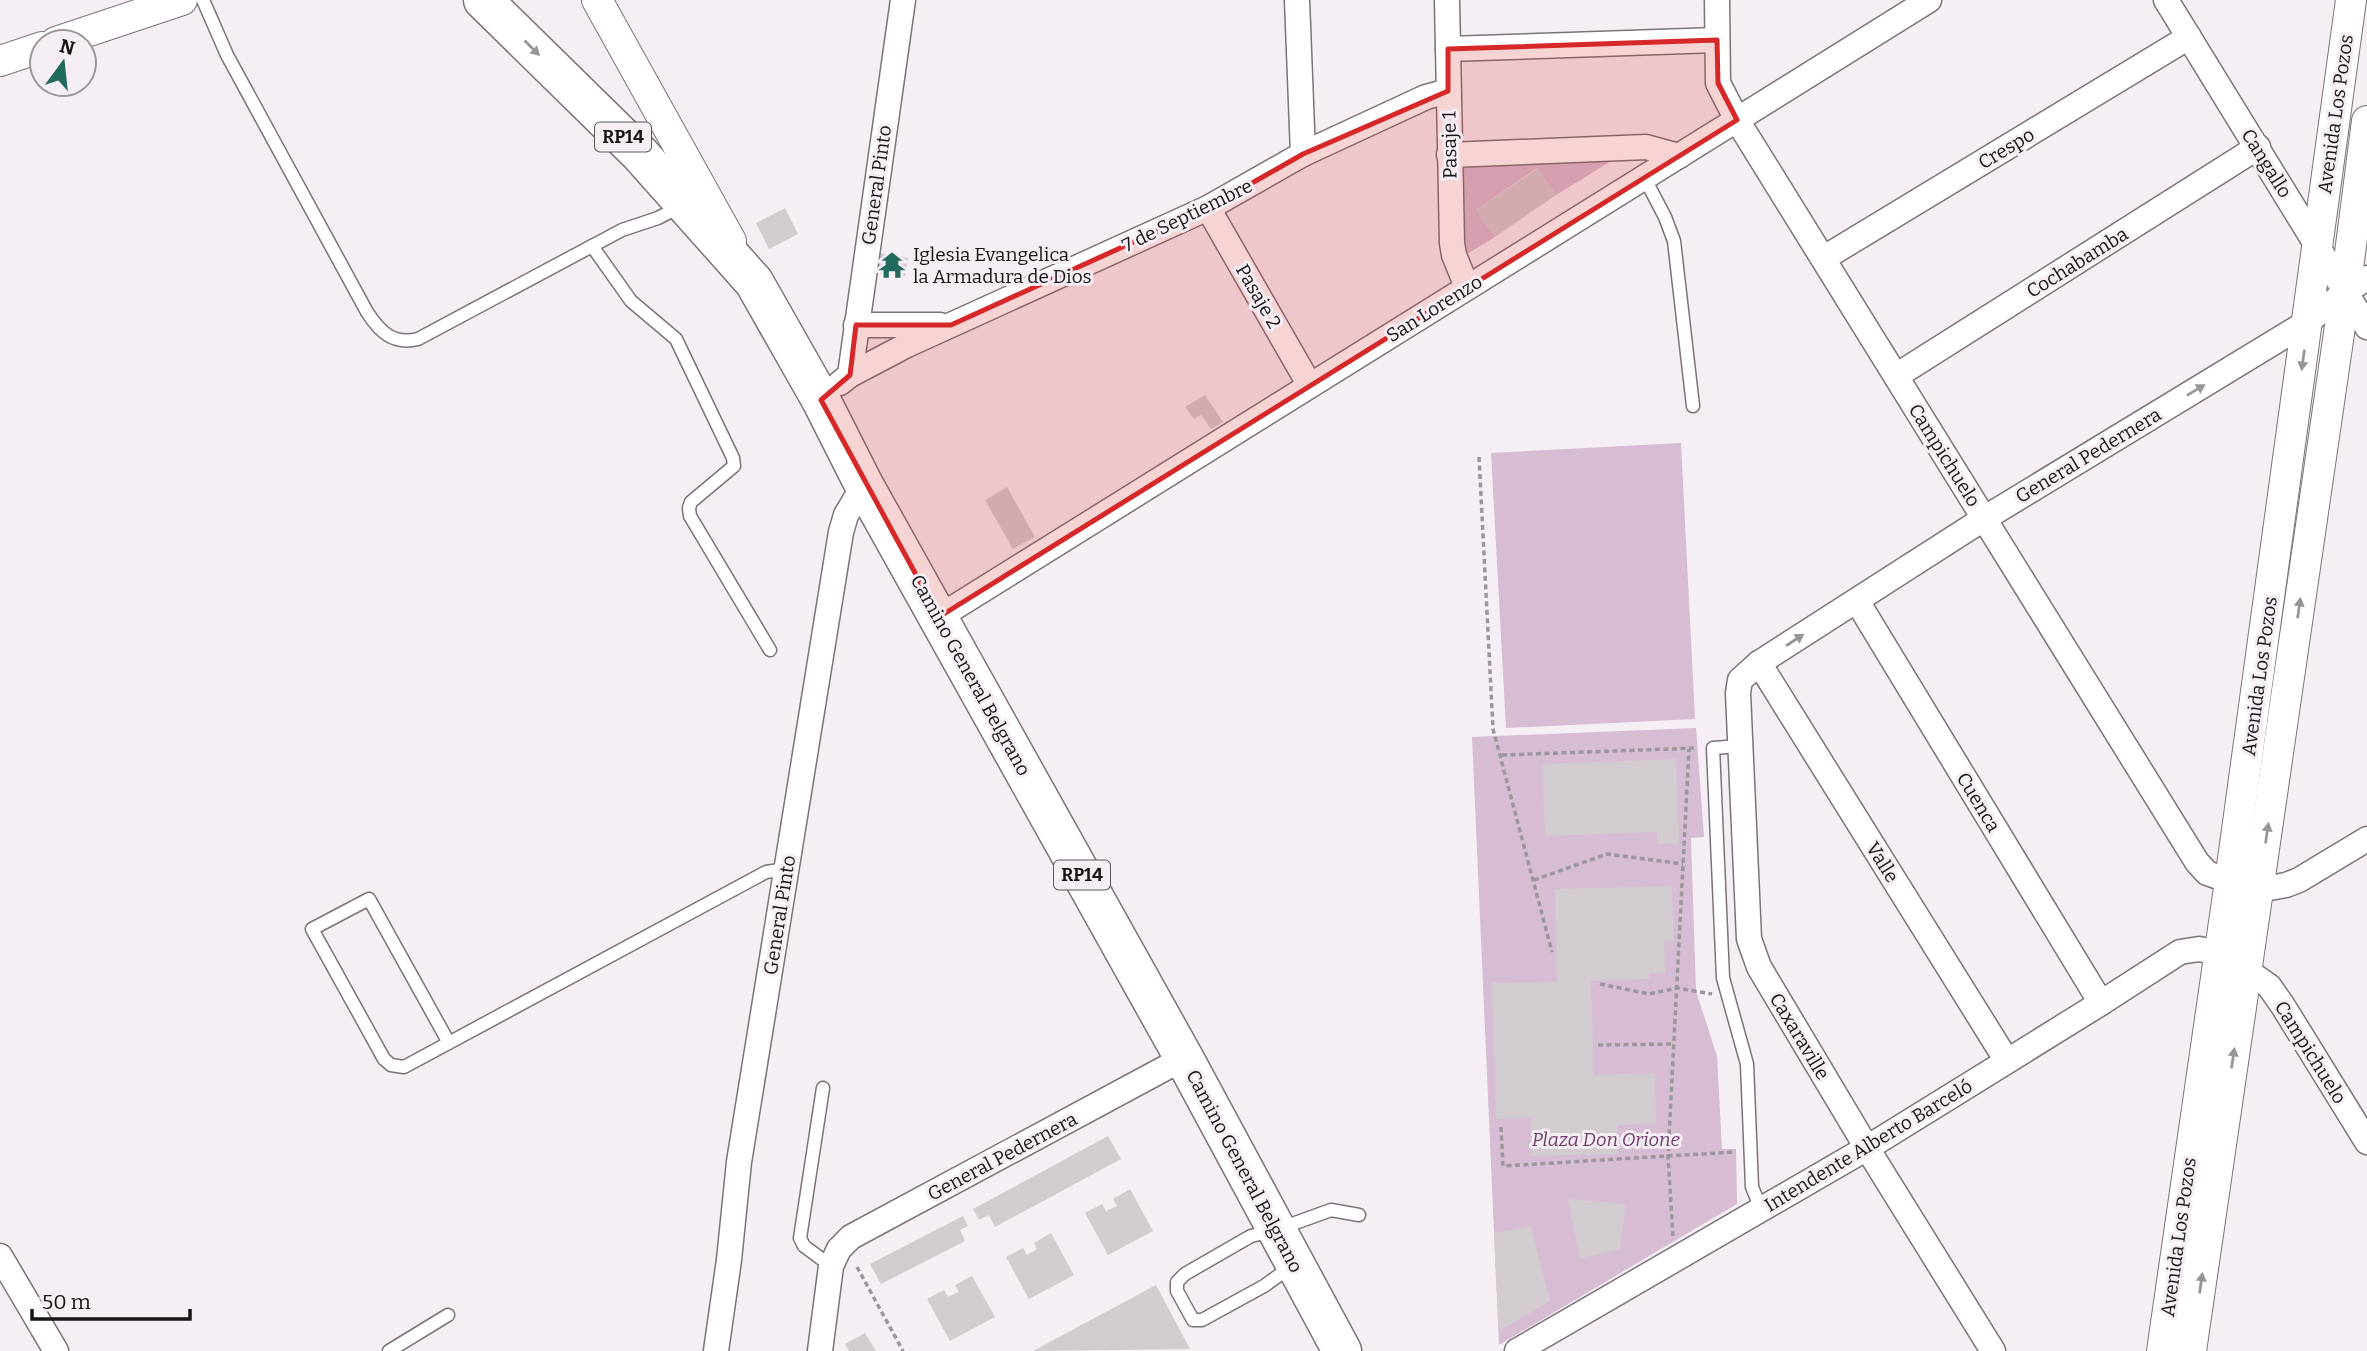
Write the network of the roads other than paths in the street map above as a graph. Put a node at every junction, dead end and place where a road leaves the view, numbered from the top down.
1 (181, 0) edge
2 (203, 0) edge
3 (484, 0) edge
4 (597, 0) edge
5 (903, 0) edge
6 (1297, 0) edge
7 (1447, 0) edge
8 (1717, 0) edge
9 (1929, 0) edge
10 (2166, 0) edge
11 (2351, 0) edge
12 (98, 28) edge
13 (2189, 37) junction
14 (1717, 40) junction
15 (1448, 49) junction
16 (28, 52) edge
17 (0, 61) edge
18 (1448, 91) junction
19 (1737, 120) junction
20 (2367, 121) edge
21 (2258, 147) junction
22 (1303, 155) junction
23 (1449, 155) junction
24 (1679, 156) junction
25 (1644, 177) junction
26 (685, 204) junction
27 (1208, 208) junction
28 (2318, 244) junction
29 (592, 246) junction
30 (1824, 258) junction
31 (754, 282) junction
32 (2356, 285) edge
33 (1467, 287) junction
34 (2309, 321) junction
35 (856, 325) junction
36 (951, 325) junction
37 (2367, 327) edge
38 (850, 375) junction
39 (1896, 376) junction
40 (1309, 384) junction
41 (821, 400) junction
42 (1693, 406) dead end
43 (864, 485) junction
44 (1985, 518) junction
45 (1857, 601) junction
46 (939, 617) junction
47 (770, 650) dead end
48 (1759, 663) junction
49 (1740, 680) joint
50 (1740, 747) junction
51 (2367, 839) edge
52 (787, 869) junction
53 (2230, 881) junction
54 (2259, 890) junction
55 (2219, 953) junction
56 (2245, 970) junction
57 (2101, 1003) junction
58 (449, 1043) junction
59 (1184, 1058) junction
60 (2007, 1061) junction
61 (822, 1087) dead end
62 (2367, 1142) edge
63 (1867, 1148) junction
64 (1761, 1209) junction
65 (1359, 1215) dead end
66 (1276, 1230) junction
67 (0, 1256) edge
68 (842, 1264) junction
69 (1295, 1264) junction
70 (448, 1315) dead end
71 (56, 1351) edge
72 (389, 1351) edge
73 (716, 1351) edge
74 (820, 1351) edge
75 (1342, 1351) edge
76 (1517, 1351) edge
77 (1993, 1351) edge
78 (2162, 1351) edge
79 (2191, 1351) edge

1 - 12 street
2 - 29 lane
3 -> 26 main road, RP14
4 - 31 street, Camino General Belgrano
5 - 35 street, General Pinto
6 - 22 street
7 - 15 street, Pasaje 1
8 - 14 street, Campichuelo
9 - 19 street, San Lorenzo
10 - 13 street, Cangallo
11 - 28 street, Avenida Los Pozos
13 - 21 street, Cangallo
13 - 30 street, Crespo
14 - 15 street
14 - 19 street, Campichuelo
15 - 18 street, Pasaje 1
16 - 17 street
18 - 22 street, 7 de Septiembre
18 - 23 street, Pasaje 1
19 - 24 street, San Lorenzo
19 - 30 street, Campichuelo
20 - 32 street, Avenida Los Pozos
21 - 28 street, Cangallo
21 - 39 street, Cochabamba
22 - 27 street, 7 de Septiembre
23 - 24 street
23 - 33 street, Pasaje 1
24 - 25 street, San Lorenzo
25 - 33 street, San Lorenzo
25 - 42 lane
26 - 29 lane
26 - 31 main road, RP14
27 - 36 street, 7 de Septiembre
27 - 40 street, Pasaje 2
28 - 32 street, Cangallo
28 - 34 street, Avenida Los Pozos
29 - 47 lane
30 - 39 street, Campichuelo
31 - 41 main road, Camino General Belgrano / RP14
32 - 34 street, General Pedernera
32 - 37 street, Cangallo
54 -> 32 street, Avenida Los Pozos
33 - 40 street, San Lorenzo
44 -> 34 street, General Pedernera
34 -> 53 street, Avenida Los Pozos
35 - 36 street
35 - 38 street, General Pinto
36 - 38 street, 7 de Septiembre
38 - 41 street
39 - 44 street, Campichuelo
40 - 46 street, San Lorenzo
41 - 43 main road, Camino General Belgrano / RP14
43 - 46 main road, Camino General Belgrano / RP14
43 - 52 street, General Pinto
44 - 45 street, General Pedernera
44 - 53 street, Campichuelo
48 -> 45 street, General Pedernera
45 - 57 street, Cuenca
46 - 59 main road, Camino General Belgrano / RP14
48 - 49 street, General Pedernera
48 - 60 street, Valle
49 - 50 street, Caxaraville
50 - 63 street, Caxaraville
50 - 64 lane
51 - 54 street
52 - 58 lane
52 - 73 street, General Pinto
53 - 55 street, Avenida Los Pozos
54 - 56 street, Avenida Los Pozos
55 - 57 street, Intendente Alberto Barceló
55 - 78 street, Avenida Los Pozos
56 - 62 street, Campichuelo
79 -> 56 street, Avenida Los Pozos
57 - 60 street, Intendente Alberto Barceló
58 - 58 lane
59 - 66 main road, Camino General Belgrano / RP14
59 - 68 street, General Pedernera
60 - 63 street, Intendente Alberto Barceló
61 - 68 lane
63 - 64 street, Intendente Alberto Barceló
63 - 77 street, Caxaraville
64 - 76 street, Intendente Alberto Barceló
65 - 66 lane
66 - 69 main road, Camino General Belgrano / RP14
66 - 69 lane
67 - 71 street
68 - 74 street
69 - 75 main road, Camino General Belgrano / RP14
70 - 72 lane

